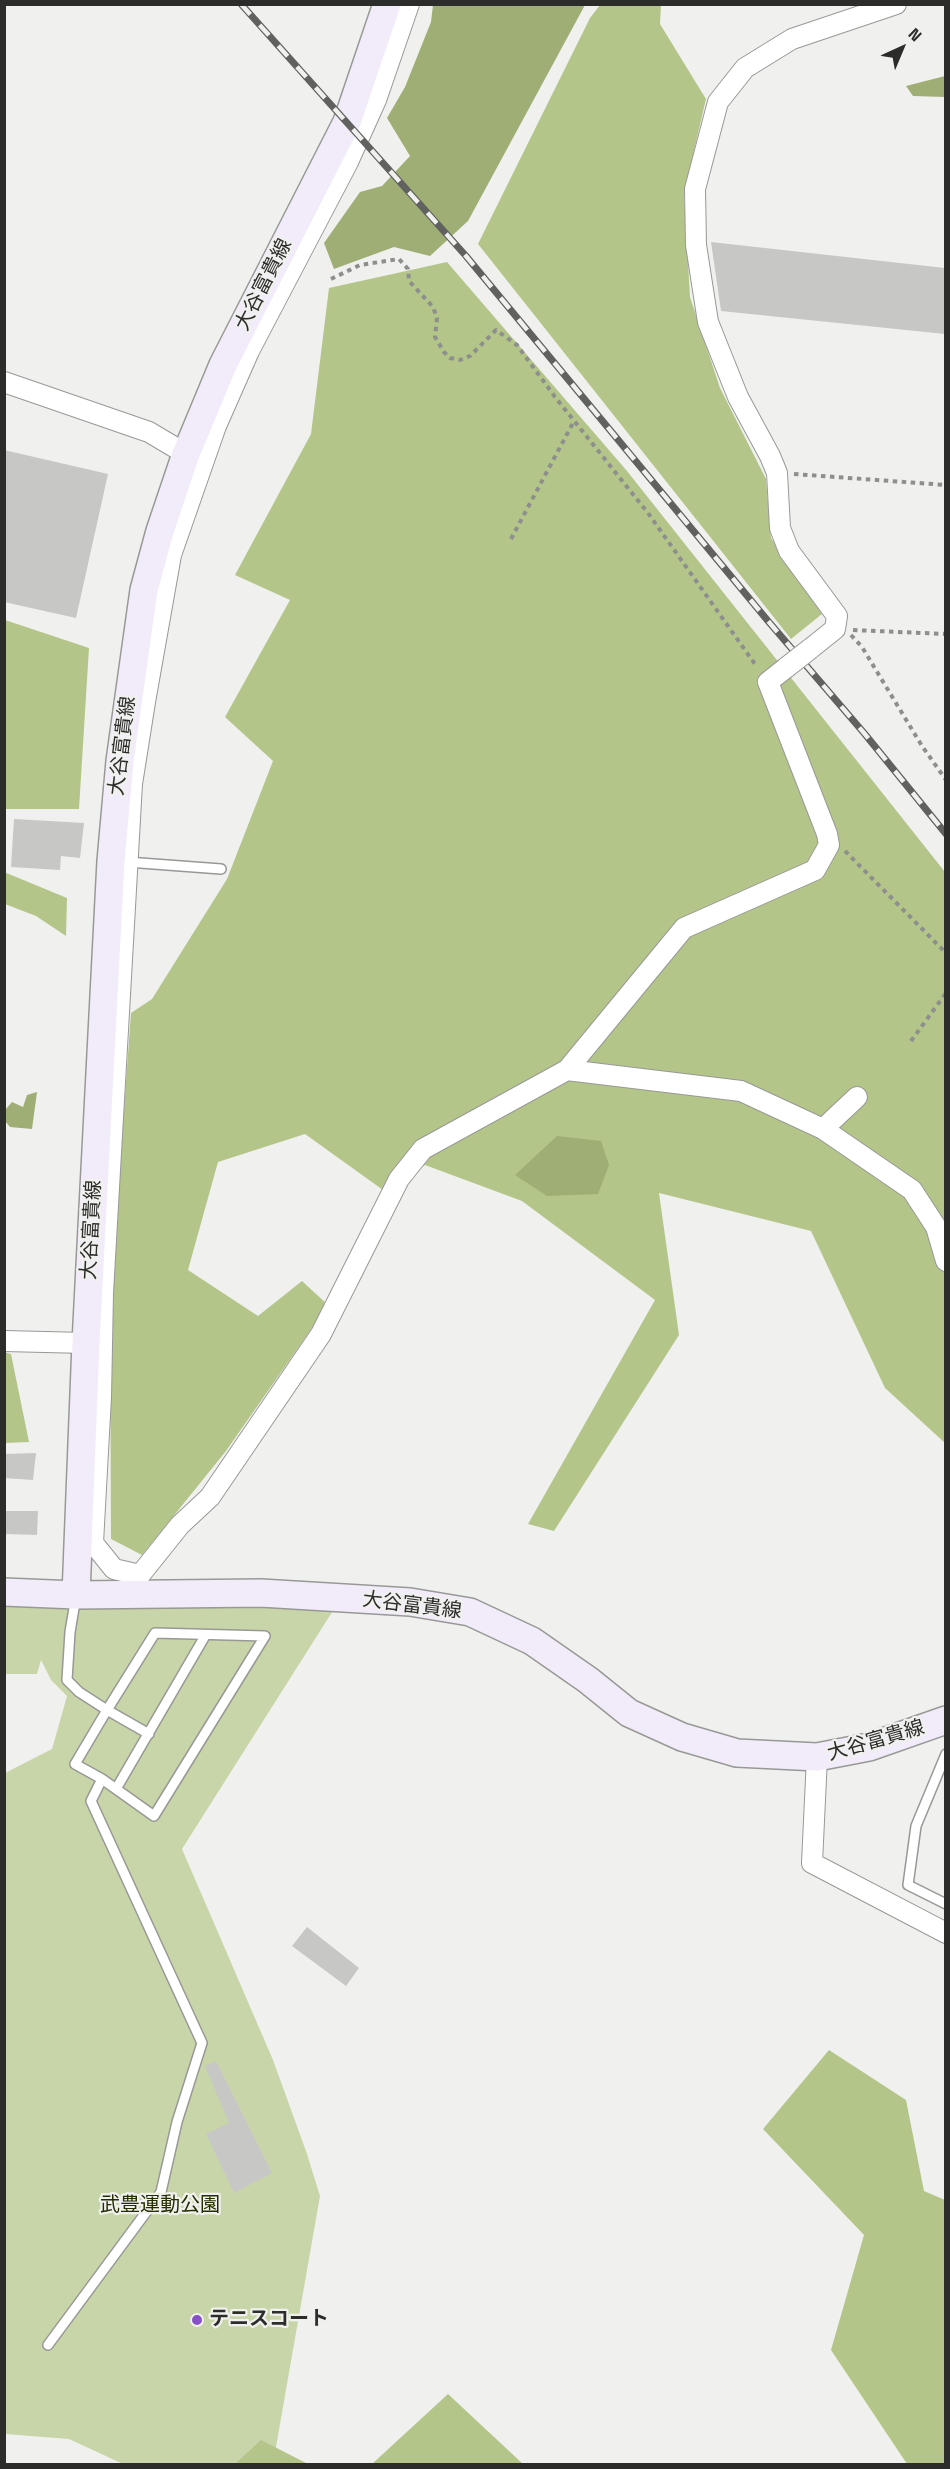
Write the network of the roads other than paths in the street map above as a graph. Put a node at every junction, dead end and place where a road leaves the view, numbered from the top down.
1 (387, 4) edge
2 (409, 4) edge
3 (896, 4) edge
4 (4, 382) edge
5 (186, 454) junction
6 (120, 862) junction
7 (221, 869) dead end
8 (567, 1070) junction
9 (857, 1097) dead end
10 (823, 1129) junction
11 (945, 1261) edge
12 (4, 1341) edge
13 (86, 1343) junction
14 (132, 1585) junction
15 (4, 1592) edge
16 (76, 1595) junction
17 (205, 1636) junction
18 (106, 1710) junction
19 (945, 1720) edge
20 (149, 1734) junction
21 (945, 1754) edge
22 (817, 1757) junction
23 (102, 1779) junction
24 (116, 1789) junction
25 (945, 1904) edge
26 (945, 1933) edge
27 (48, 2345) dead end

1 - 5 main road, 大谷富貴線
2 - 6 street
3 - 8 street, bridge
4 - 5 street
5 - 6 main road, 大谷富貴線
6 - 7 lane
6 - 13 main road, 大谷富貴線
6 - 14 street
8 - 10 street
8 - 14 street
9 - 10 street
10 - 11 street
12 - 13 street
13 - 16 main road, 大谷富貴線
14 - 16 main road, 大谷富貴線
14 - 22 main road, 大谷富貴線
15 - 16 main road
16 - 18 lane
17 - 18 lane
17 - 20 lane
17 - 24 lane
18 - 20 lane
18 - 23 lane
19 - 22 main road, 大谷富貴線
20 - 24 lane
21 - 25 lane
22 - 26 street
23 - 24 lane
23 - 27 lane

